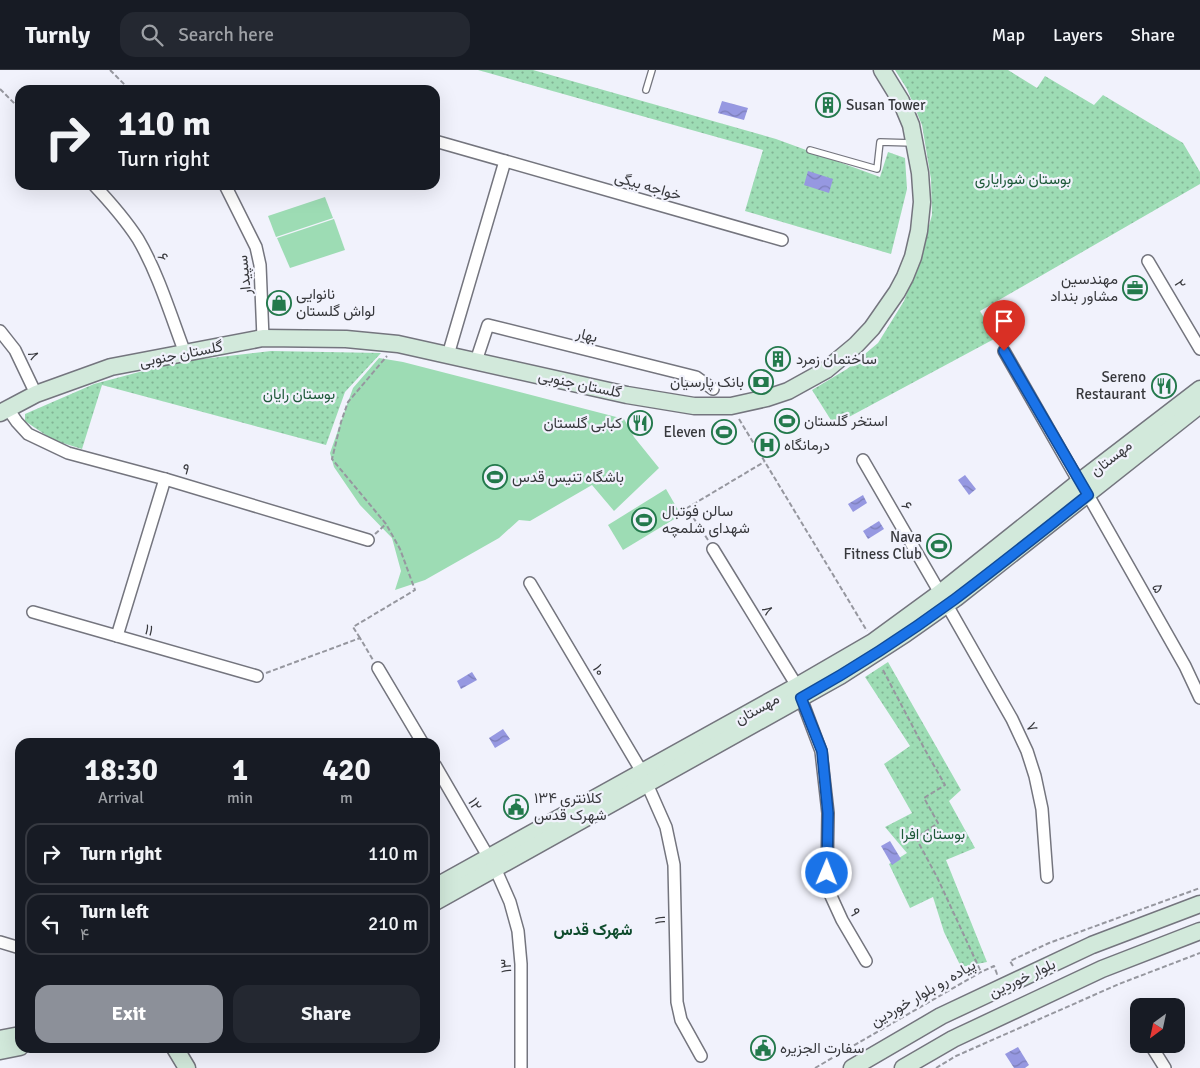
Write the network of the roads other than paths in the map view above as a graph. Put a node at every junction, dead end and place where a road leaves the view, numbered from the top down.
1 (652, 70) edge
2 (882, 70) edge
3 (646, 90) dead end
4 (440, 142) edge
5 (915, 143) junction
6 (810, 150) dead end
7 (505, 161) junction
8 (99, 190) edge
9 (228, 190) edge
10 (782, 240) dead end
11 (1148, 261) dead end
12 (0, 332) edge
13 (263, 338) junction
14 (1200, 349) edge
15 (1004, 351) dead end
16 (185, 353) junction
17 (448, 355) junction
18 (476, 361) junction
19 (713, 389) dead end
20 (1200, 389) edge
21 (36, 394) junction
22 (1200, 405) edge
23 (4, 411) edge
24 (863, 460) dead end
25 (165, 479) junction
26 (1083, 489) junction
27 (368, 540) road end
28 (713, 549) road end
29 (530, 583) dead end
30 (943, 599) junction
31 (33, 612) dead end
32 (117, 636) junction
33 (378, 668) road end
34 (257, 676) road end
35 (799, 692) junction
36 (1200, 698) edge
37 (420, 738) edge
38 (440, 774) edge
39 (644, 778) junction
40 (492, 863) junction
41 (1047, 877) dead end
42 (440, 885) edge
43 (440, 899) edge
44 (1200, 904) edge
45 (1200, 931) edge
46 (0, 942) edge
47 (15, 946) edge
48 (866, 961) dead end
49 (15, 1037) edge
50 (1, 1044) edge
51 (15, 1046) edge
52 (166, 1053) edge
53 (178, 1053) edge
54 (1156, 1053) edge
55 (701, 1056) dead end
56 (176, 1068) edge
57 (187, 1068) edge
58 (521, 1068) edge
59 (852, 1068) edge
60 (903, 1068) edge
61 (1165, 1068) edge

1 - 3 lane
2 - 5 street, گلستان جنوبی
4 - 7 street, خواجه بیگی
5 - 6 lane
5 - 18 street, گلستان جنوبی
7 - 10 street, خواجه بیگی
7 - 17 street
8 - 16 street, ۶
9 - 13 street, سپیدار
11 - 14 street, ۲
12 - 21 street, ۸
13 - 16 street, گلستان جنوبی
13 - 17 street, گلستان جنوبی
15 - 26 street, ۵
16 - 21 street, گلستان جنوبی
17 - 18 street, گلستان جنوبی
18 - 19 street, بهار
20 - 26 street, مهستان
21 - 23 street, گلستان جنوبی
22 - 26 street
23 - 25 street, ۹
24 - 30 street, ۶
25 - 27 street, ۹
25 - 32 street
26 - 30 street, مهستان
26 - 36 street, ۵
28 - 35 street, ۸
29 - 39 street, ۱۰
30 - 35 street, مهستان
30 - 35 street
30 - 41 street, ۷
31 - 32 street, ۱۱
32 - 34 street, ۱۱
33 - 37 street
35 - 39 street, مهستان
35 - 48 street, ۹
38 - 40 street, ۱۲
39 - 40 street, مهستان
39 - 55 street, ۱۱
40 - 42 street, مهستان
40 - 43 street
40 - 58 street, ۱۳
44 - 59 street, بلوار خوردین
45 - 60 street, بلوار خوردین
46 - 47 street
49 - 50 street
50 - 51 street
52 - 56 street
53 - 57 street
54 - 61 street

